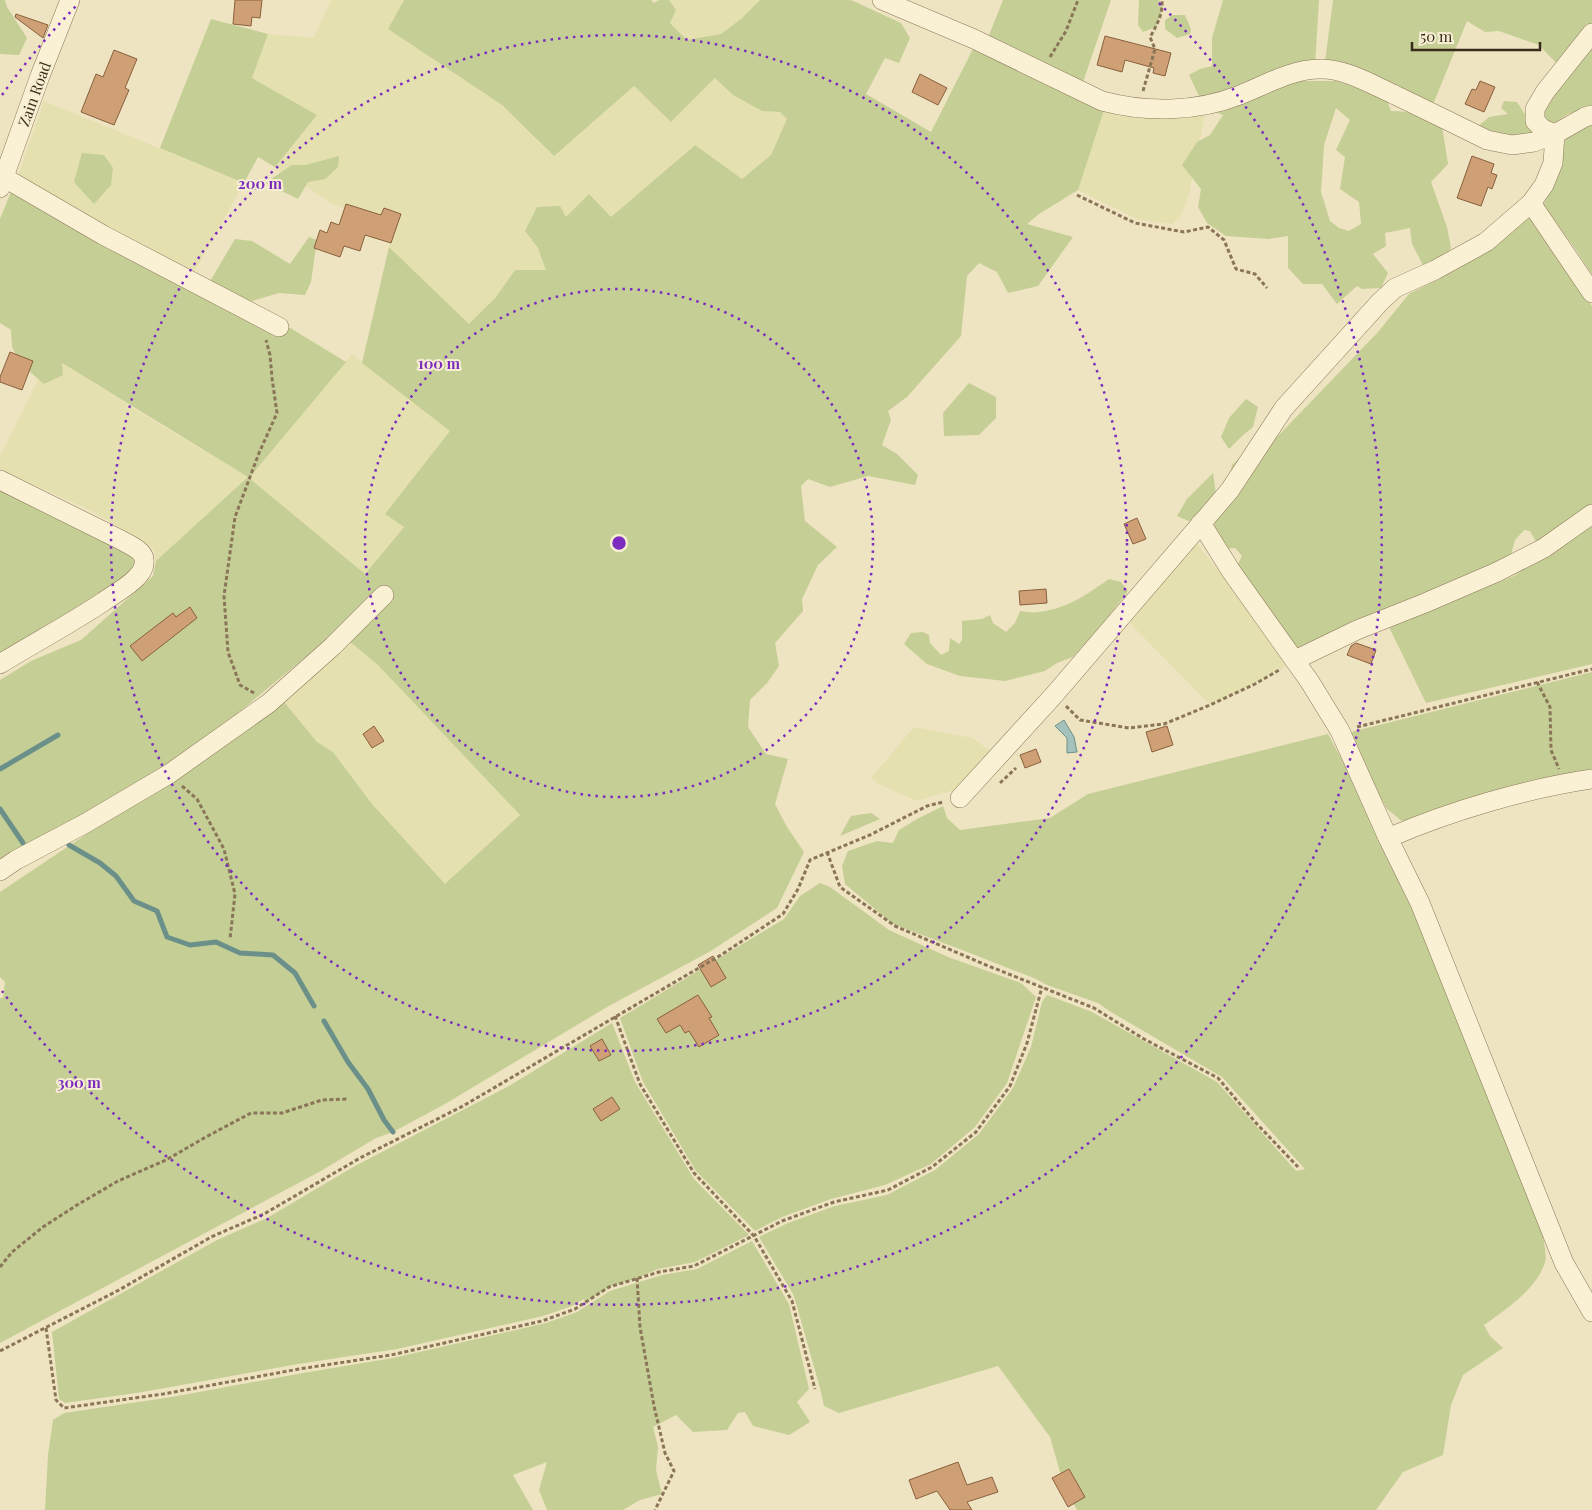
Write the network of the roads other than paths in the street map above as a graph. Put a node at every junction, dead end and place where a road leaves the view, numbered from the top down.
1 (70, 0) edge
2 (882, 0) edge
3 (1592, 33) edge
4 (1592, 115) edge
5 (1555, 134) junction
6 (2, 183) edge
7 (1531, 203) junction
8 (1592, 294) edge
9 (272, 324) road end
10 (0, 480) edge
11 (1592, 514) edge
12 (1200, 523) junction
13 (384, 595) dead end
14 (1295, 660) junction
15 (0, 664) edge
16 (1592, 779) edge
17 (960, 798) road end
18 (1388, 838) junction
19 (0, 871) edge
20 (1592, 1312) edge

1 - 6 street, Zain Road
2 - 5 street
3 - 5 street
4 - 5 street
5 - 7 street
6 - 9 street
7 - 8 street
7 - 12 street
10 - 15 street
11 - 14 street
12 - 14 street
12 - 17 street
13 - 19 street
14 - 18 street
16 - 18 street
18 - 20 street

